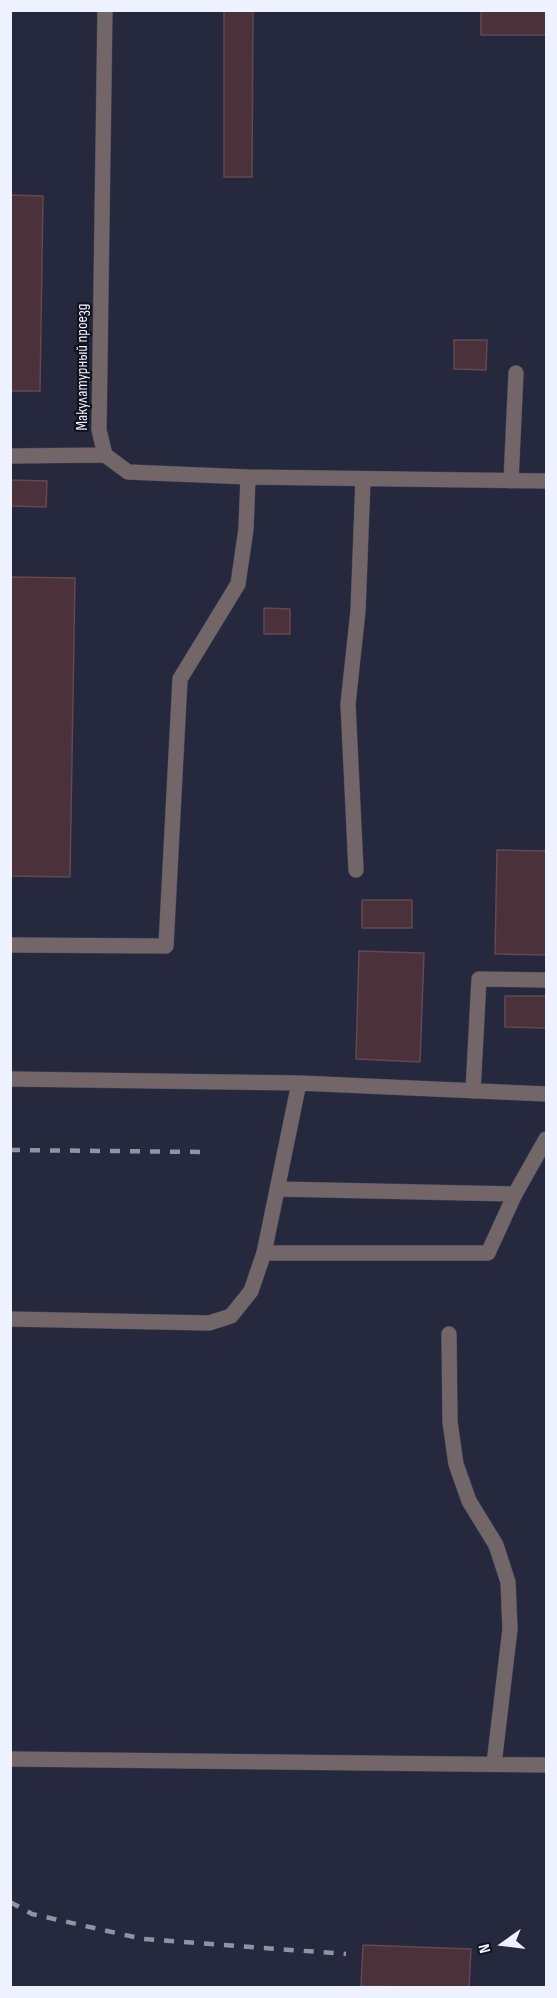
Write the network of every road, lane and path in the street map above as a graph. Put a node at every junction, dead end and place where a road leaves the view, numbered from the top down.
1 (105, 10) edge
2 (516, 373) dead end
3 (105, 455) junction
4 (10, 456) edge
5 (249, 477) junction
6 (363, 479) junction
7 (511, 481) junction
8 (546, 481) edge
9 (356, 870) dead end
10 (10, 945) edge
11 (546, 980) edge
12 (10, 1078) edge
13 (299, 1083) junction
14 (472, 1091) junction
15 (546, 1094) edge
16 (546, 1139) edge
17 (277, 1190) junction
18 (515, 1194) junction
19 (264, 1253) junction
20 (10, 1319) edge
21 (449, 1334) dead end
22 (10, 1759) edge
23 (494, 1764) junction
24 (546, 1765) edge

1 - 3 street, Макулатурный проезд
2 - 7 street
3 - 4 street
3 - 5 street
5 - 6 street
5 - 10 street
6 - 7 street
6 - 9 street
7 - 8 street
11 - 14 street
12 - 13 street
13 - 14 street
13 - 17 street
14 - 15 street
16 - 18 street
17 - 18 street
17 - 19 street
18 - 19 street
19 - 20 street
21 - 23 street
22 - 23 street
23 - 24 street

